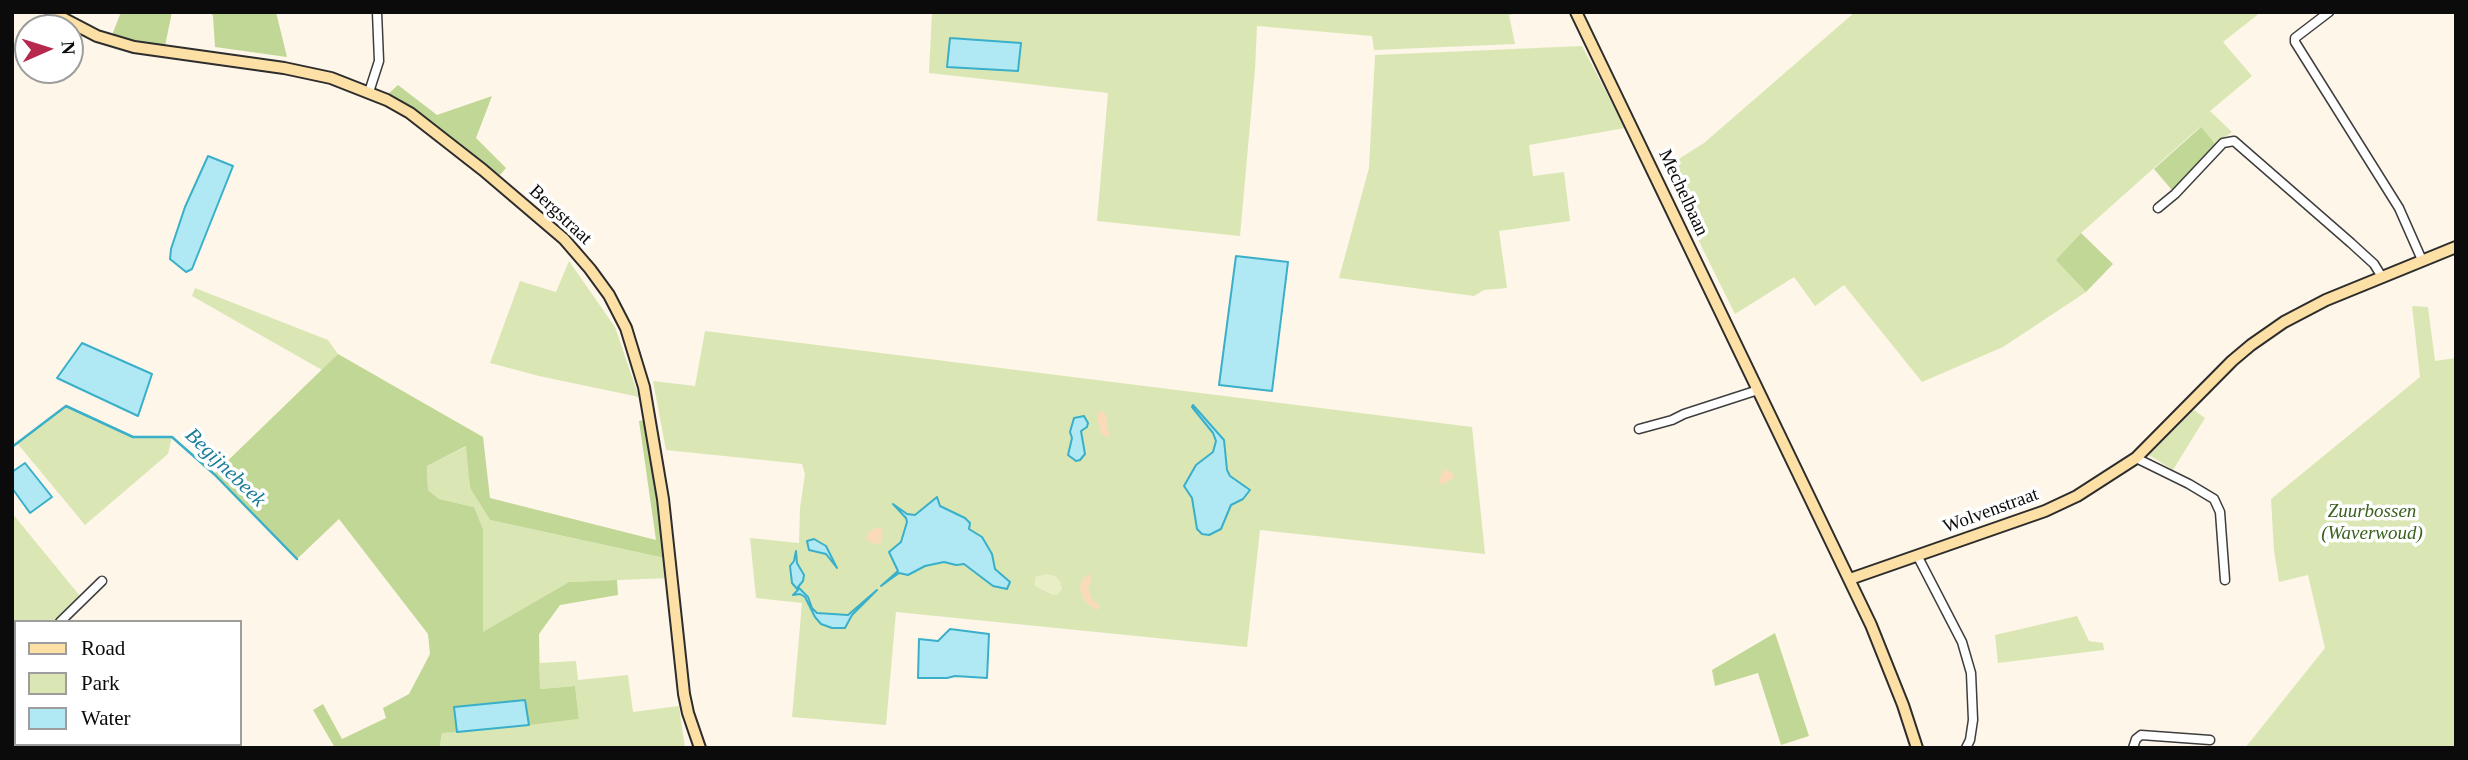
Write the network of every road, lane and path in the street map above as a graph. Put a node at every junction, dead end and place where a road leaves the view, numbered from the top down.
1 (51, 12) edge
2 (377, 12) edge
3 (1576, 12) edge
4 (2329, 12) edge
5 (369, 92) junction
6 (2158, 208) dead end
7 (2456, 247) edge
8 (2422, 260) junction
9 (2382, 276) junction
10 (1758, 390) junction
11 (1639, 429) dead end
12 (2136, 458) junction
13 (1919, 557) junction
14 (1850, 579) junction
15 (2225, 580) dead end
16 (102, 581) dead end
17 (62, 620) edge
18 (2210, 740) dead end
19 (700, 748) edge
20 (1917, 748) edge
21 (1966, 748) edge
22 (2133, 748) edge

1 - 5 street, Bergstraat
2 - 5 street
3 - 10 street, Mechelbaan
4 - 8 street
5 - 19 street, Bergstraat
6 - 9 street
7 - 8 street, Wolvenstraat
8 - 9 street, Wolvenstraat
9 - 12 street, Wolvenstraat
10 - 11 street
10 - 14 street, Mechelbaan
12 - 13 street, Wolvenstraat
12 - 15 street
13 - 14 street, Wolvenstraat
13 - 21 street
14 - 20 street, Mechelbaan
16 - 17 street
18 - 22 street

